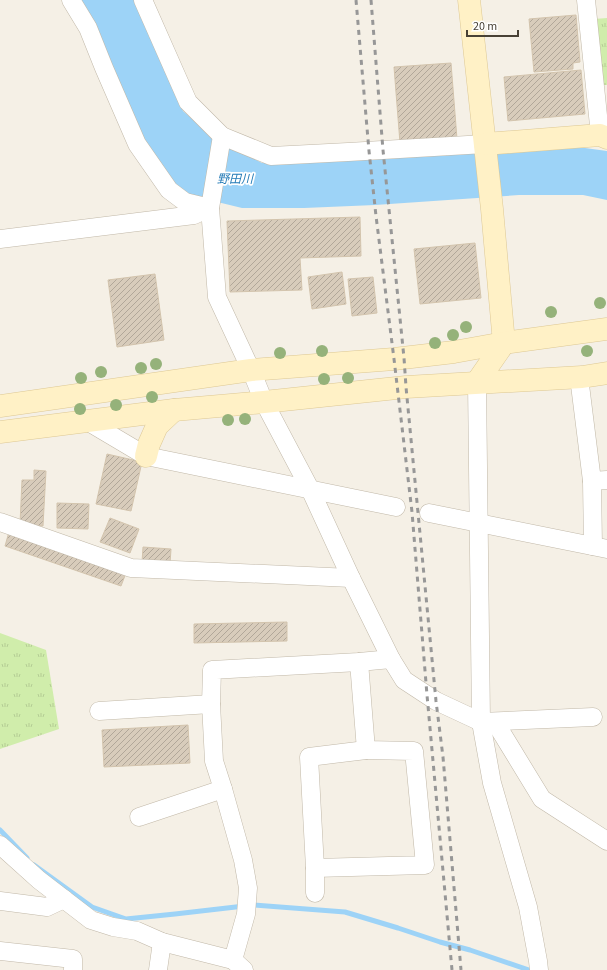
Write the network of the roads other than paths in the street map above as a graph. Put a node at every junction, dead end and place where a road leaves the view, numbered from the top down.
1 (71, 0) edge
2 (143, 0) edge
3 (469, 0) edge
4 (586, 0) edge
5 (222, 136) junction
6 (603, 136) edge
7 (485, 144) junction
8 (210, 208) junction
9 (0, 238) edge
10 (607, 329) edge
11 (504, 343) junction
12 (251, 370) junction
13 (607, 373) edge
14 (580, 377) junction
15 (477, 382) junction
16 (264, 402) junction
17 (0, 406) edge
18 (174, 410) junction
19 (87, 421) junction
20 (0, 432) edge
21 (146, 456) junction
22 (600, 481) edge
23 (310, 489) junction
24 (396, 506) dead end
25 (429, 513) dead end
26 (0, 522) edge
27 (479, 522) junction
28 (600, 547) edge
29 (351, 578) junction
30 (391, 659) junction
31 (358, 662) junction
32 (211, 704) junction
33 (99, 711) dead end
34 (593, 717) dead end
35 (488, 722) junction
36 (366, 750) junction
37 (223, 789) junction
38 (139, 817) dead end
39 (607, 841) edge
40 (0, 845) edge
41 (315, 868) junction
42 (315, 893) dead end
43 (64, 899) junction
44 (0, 901) edge
45 (162, 942) junction
46 (0, 951) edge
47 (238, 965) edge
48 (539, 965) edge
49 (73, 970) edge
50 (158, 970) edge

1 - 8 street
2 - 5 street
3 - 7 street
4 - 6 street
5 - 7 street
5 - 8 street
6 - 7 street
7 - 11 street
8 - 9 street
8 - 12 street
10 - 11 street
11 - 12 street
11 - 15 street
12 - 16 street
12 - 17 street
13 - 14 street
14 - 15 street
14 - 22 street
15 - 16 street
15 - 27 street
16 - 18 street
16 - 23 street
18 - 19 street
18 - 21 street
19 - 20 street
19 - 21 street
21 - 23 street
22 - 28 street
23 - 24 street
23 - 29 street
25 - 27 street
26 - 29 street
27 - 28 street
27 - 35 street
29 - 30 street
30 - 31 street
30 - 35 street
31 - 32 street
31 - 36 street
32 - 33 street
32 - 37 street
34 - 35 street
35 - 39 street
35 - 48 street
36 - 41 street
36 - 41 street
37 - 38 street
37 - 47 street
40 - 43 street
41 - 42 street
43 - 44 street
43 - 45 street
45 - 47 street
45 - 50 street
46 - 49 street

